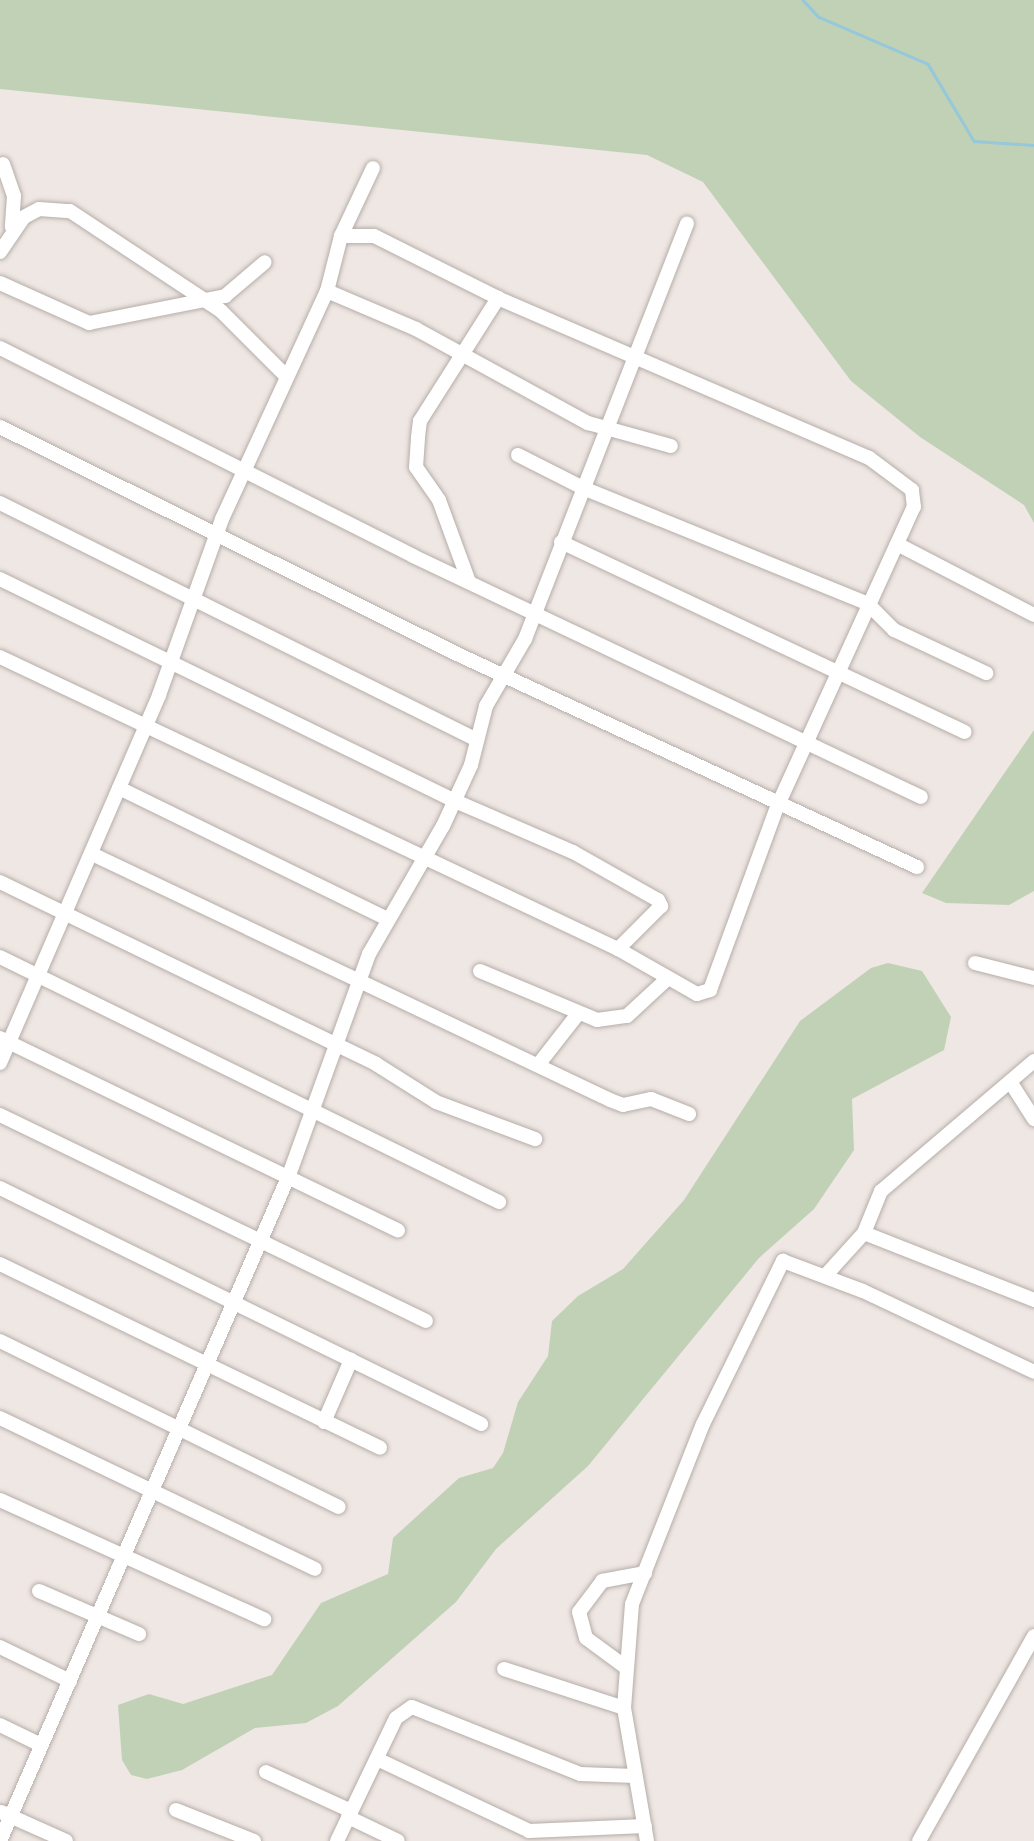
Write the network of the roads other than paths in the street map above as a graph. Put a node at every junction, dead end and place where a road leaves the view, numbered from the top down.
1 (3, 164) dead end
2 (373, 168) dead end
3 (687, 223) dead end
4 (12, 227) junction
5 (341, 236) junction
6 (0, 252) edge
7 (265, 262) dead end
8 (0, 283) edge
9 (327, 291) junction
10 (498, 298) junction
11 (205, 299) junction
12 (0, 348) edge
13 (460, 354) junction
14 (634, 359) junction
15 (287, 377) junction
16 (0, 427) edge
17 (603, 429) junction
18 (671, 446) dead end
19 (518, 455) dead end
20 (248, 472) junction
21 (583, 488) junction
22 (0, 503) edge
23 (218, 534) junction
24 (561, 542) junction
25 (897, 544) junction
26 (0, 579) edge
27 (469, 582) junction
28 (193, 596) junction
29 (868, 604) junction
30 (534, 611) junction
31 (1034, 615) edge
32 (0, 657) edge
33 (173, 661) junction
34 (986, 673) dead end
35 (503, 674) junction
36 (836, 675) junction
37 (146, 725) junction
38 (964, 732) dead end
39 (475, 739) junction
40 (805, 741) junction
41 (119, 788) junction
42 (921, 797) dead end
43 (455, 801) junction
44 (776, 807) junction
45 (92, 854) junction
46 (426, 858) junction
47 (917, 867) dead end
48 (0, 882) edge
49 (66, 914) junction
50 (386, 918) junction
51 (618, 949) junction
52 (0, 957) edge
53 (975, 963) dead end
54 (480, 971) dead end
55 (37, 977) junction
56 (1034, 978) edge
57 (667, 979) junction
58 (362, 982) junction
59 (577, 1015) junction
60 (5, 1040) edge
61 (337, 1046) junction
62 (1034, 1061) edge
63 (0, 1063) edge
64 (538, 1065) junction
65 (1011, 1083) junction
66 (313, 1111) junction
67 (689, 1114) dead end
68 (0, 1115) edge
69 (1034, 1119) edge
70 (535, 1139) dead end
71 (289, 1175) junction
72 (0, 1188) edge
73 (499, 1202) dead end
74 (398, 1230) dead end
75 (864, 1233) junction
76 (262, 1238) junction
77 (0, 1264) edge
78 (826, 1275) junction
79 (1034, 1300) edge
80 (235, 1303) junction
81 (426, 1321) dead end
82 (0, 1341) edge
83 (351, 1360) junction
84 (208, 1368) junction
85 (1034, 1372) edge
86 (0, 1418) edge
87 (324, 1422) junction
88 (481, 1424) dead end
89 (182, 1428) junction
90 (380, 1448) dead end
91 (154, 1491) junction
92 (0, 1500) edge
93 (339, 1507) dead end
94 (126, 1555) junction
95 (315, 1569) dead end
96 (645, 1573) junction
97 (39, 1591) dead end
98 (97, 1618) junction
99 (264, 1619) dead end
100 (139, 1634) dead end
101 (1034, 1636) edge
102 (0, 1647) edge
103 (624, 1666) junction
104 (504, 1669) dead end
105 (70, 1681) junction
106 (624, 1708) junction
107 (0, 1725) edge
108 (41, 1745) junction
109 (377, 1759) junction
110 (266, 1772) dead end
111 (635, 1776) junction
112 (176, 1810) dead end
113 (4, 1813) edge
114 (350, 1814) junction
115 (646, 1834) edge
116 (0, 1841) edge
117 (66, 1841) edge
118 (254, 1841) edge
119 (337, 1841) edge
120 (398, 1841) edge
121 (919, 1841) edge

1 - 4 street
2 - 5 street
3 - 14 street
4 - 6 street
4 - 11 street
5 - 9 street
5 - 10 street
7 - 11 street
8 - 11 street
9 - 13 street
9 - 15 street
10 - 13 street
10 - 14 street
11 - 15 street
12 - 20 street
13 - 17 street
13 - 27 street
14 - 17 street
14 - 25 street
15 - 20 street
16 - 23 street
17 - 18 street
17 - 21 street
19 - 21 street
20 - 23 street
20 - 27 street
21 - 24 street
21 - 29 street
22 - 28 street
23 - 28 street
23 - 35 street
24 - 30 street
24 - 36 street
25 - 29 street
25 - 31 street
26 - 33 street
27 - 30 street
28 - 33 street
28 - 39 street
29 - 34 street
29 - 36 street
30 - 35 street
30 - 40 street
32 - 37 street
33 - 37 street
33 - 43 street
35 - 39 street
35 - 44 street
36 - 38 street
36 - 40 street
37 - 41 street
37 - 46 street
39 - 43 street
40 - 42 street
40 - 44 street
41 - 45 street
41 - 50 street
43 - 46 street
43 - 51 street
44 - 47 street
44 - 57 street
45 - 49 street
45 - 58 street
46 - 50 street
46 - 51 street
48 - 49 street
49 - 55 street
49 - 61 street
50 - 58 street
51 - 57 street
52 - 55 street
53 - 56 street
54 - 59 street
55 - 60 street
55 - 66 street
57 - 59 street
58 - 61 street
58 - 64 street
59 - 64 street
60 - 63 street
60 - 71 street
61 - 66 street
61 - 70 street
62 - 65 street
64 - 67 street
65 - 69 street
65 - 75 street
66 - 71 street
66 - 73 street
68 - 76 street
71 - 74 street
71 - 76 street
72 - 80 street
75 - 78 street
75 - 79 street
76 - 80 street
76 - 81 street
77 - 84 street
78 - 85 street
78 - 96 street
80 - 83 street
80 - 84 street
82 - 89 street
83 - 87 street
83 - 88 street
84 - 87 street
84 - 89 street
86 - 91 street
87 - 90 street
89 - 91 street
89 - 93 street
91 - 94 street
91 - 95 street
92 - 94 street
94 - 98 street
94 - 99 street
96 - 103 street
96 - 103 street
97 - 98 street
98 - 100 street
98 - 105 street
101 - 121 street
102 - 105 street
103 - 106 street
104 - 106 street
105 - 108 street
106 - 111 street
107 - 108 street
108 - 113 street
109 - 111 street
109 - 114 street
109 - 115 street
110 - 114 street
111 - 115 street
112 - 118 street
113 - 116 street
113 - 117 street
114 - 119 street
114 - 120 street

